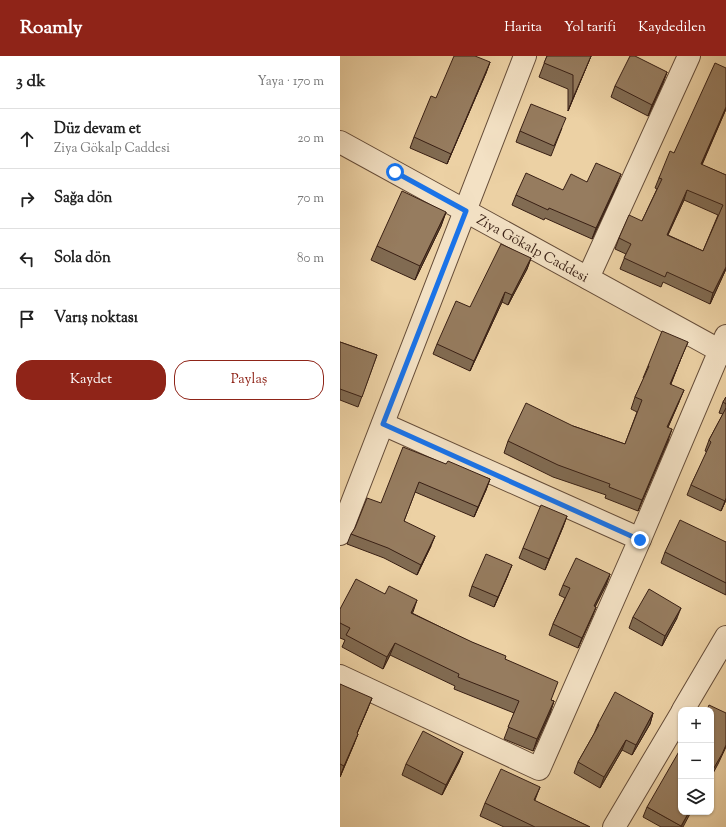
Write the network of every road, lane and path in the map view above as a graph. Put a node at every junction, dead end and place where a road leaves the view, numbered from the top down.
1 (526, 56) edge
2 (689, 56) edge
3 (340, 142) edge
4 (466, 211) junction
5 (588, 278) junction
6 (724, 347) edge
7 (383, 424) junction
8 (340, 534) edge
9 (640, 540) junction
10 (726, 637) edge
11 (340, 676) edge
12 (685, 707) edge
13 (678, 719) edge
14 (614, 827) edge

1 - 4 street
2 - 5 street
3 - 4 street, Ziya Gökalp Caddesi
4 - 5 street, Ziya Gökalp Caddesi
4 - 7 street
5 - 6 street, Ziya Gökalp Caddesi
6 - 9 street
7 - 8 street
7 - 9 street
9 - 11 street
10 - 12 street
13 - 14 street

